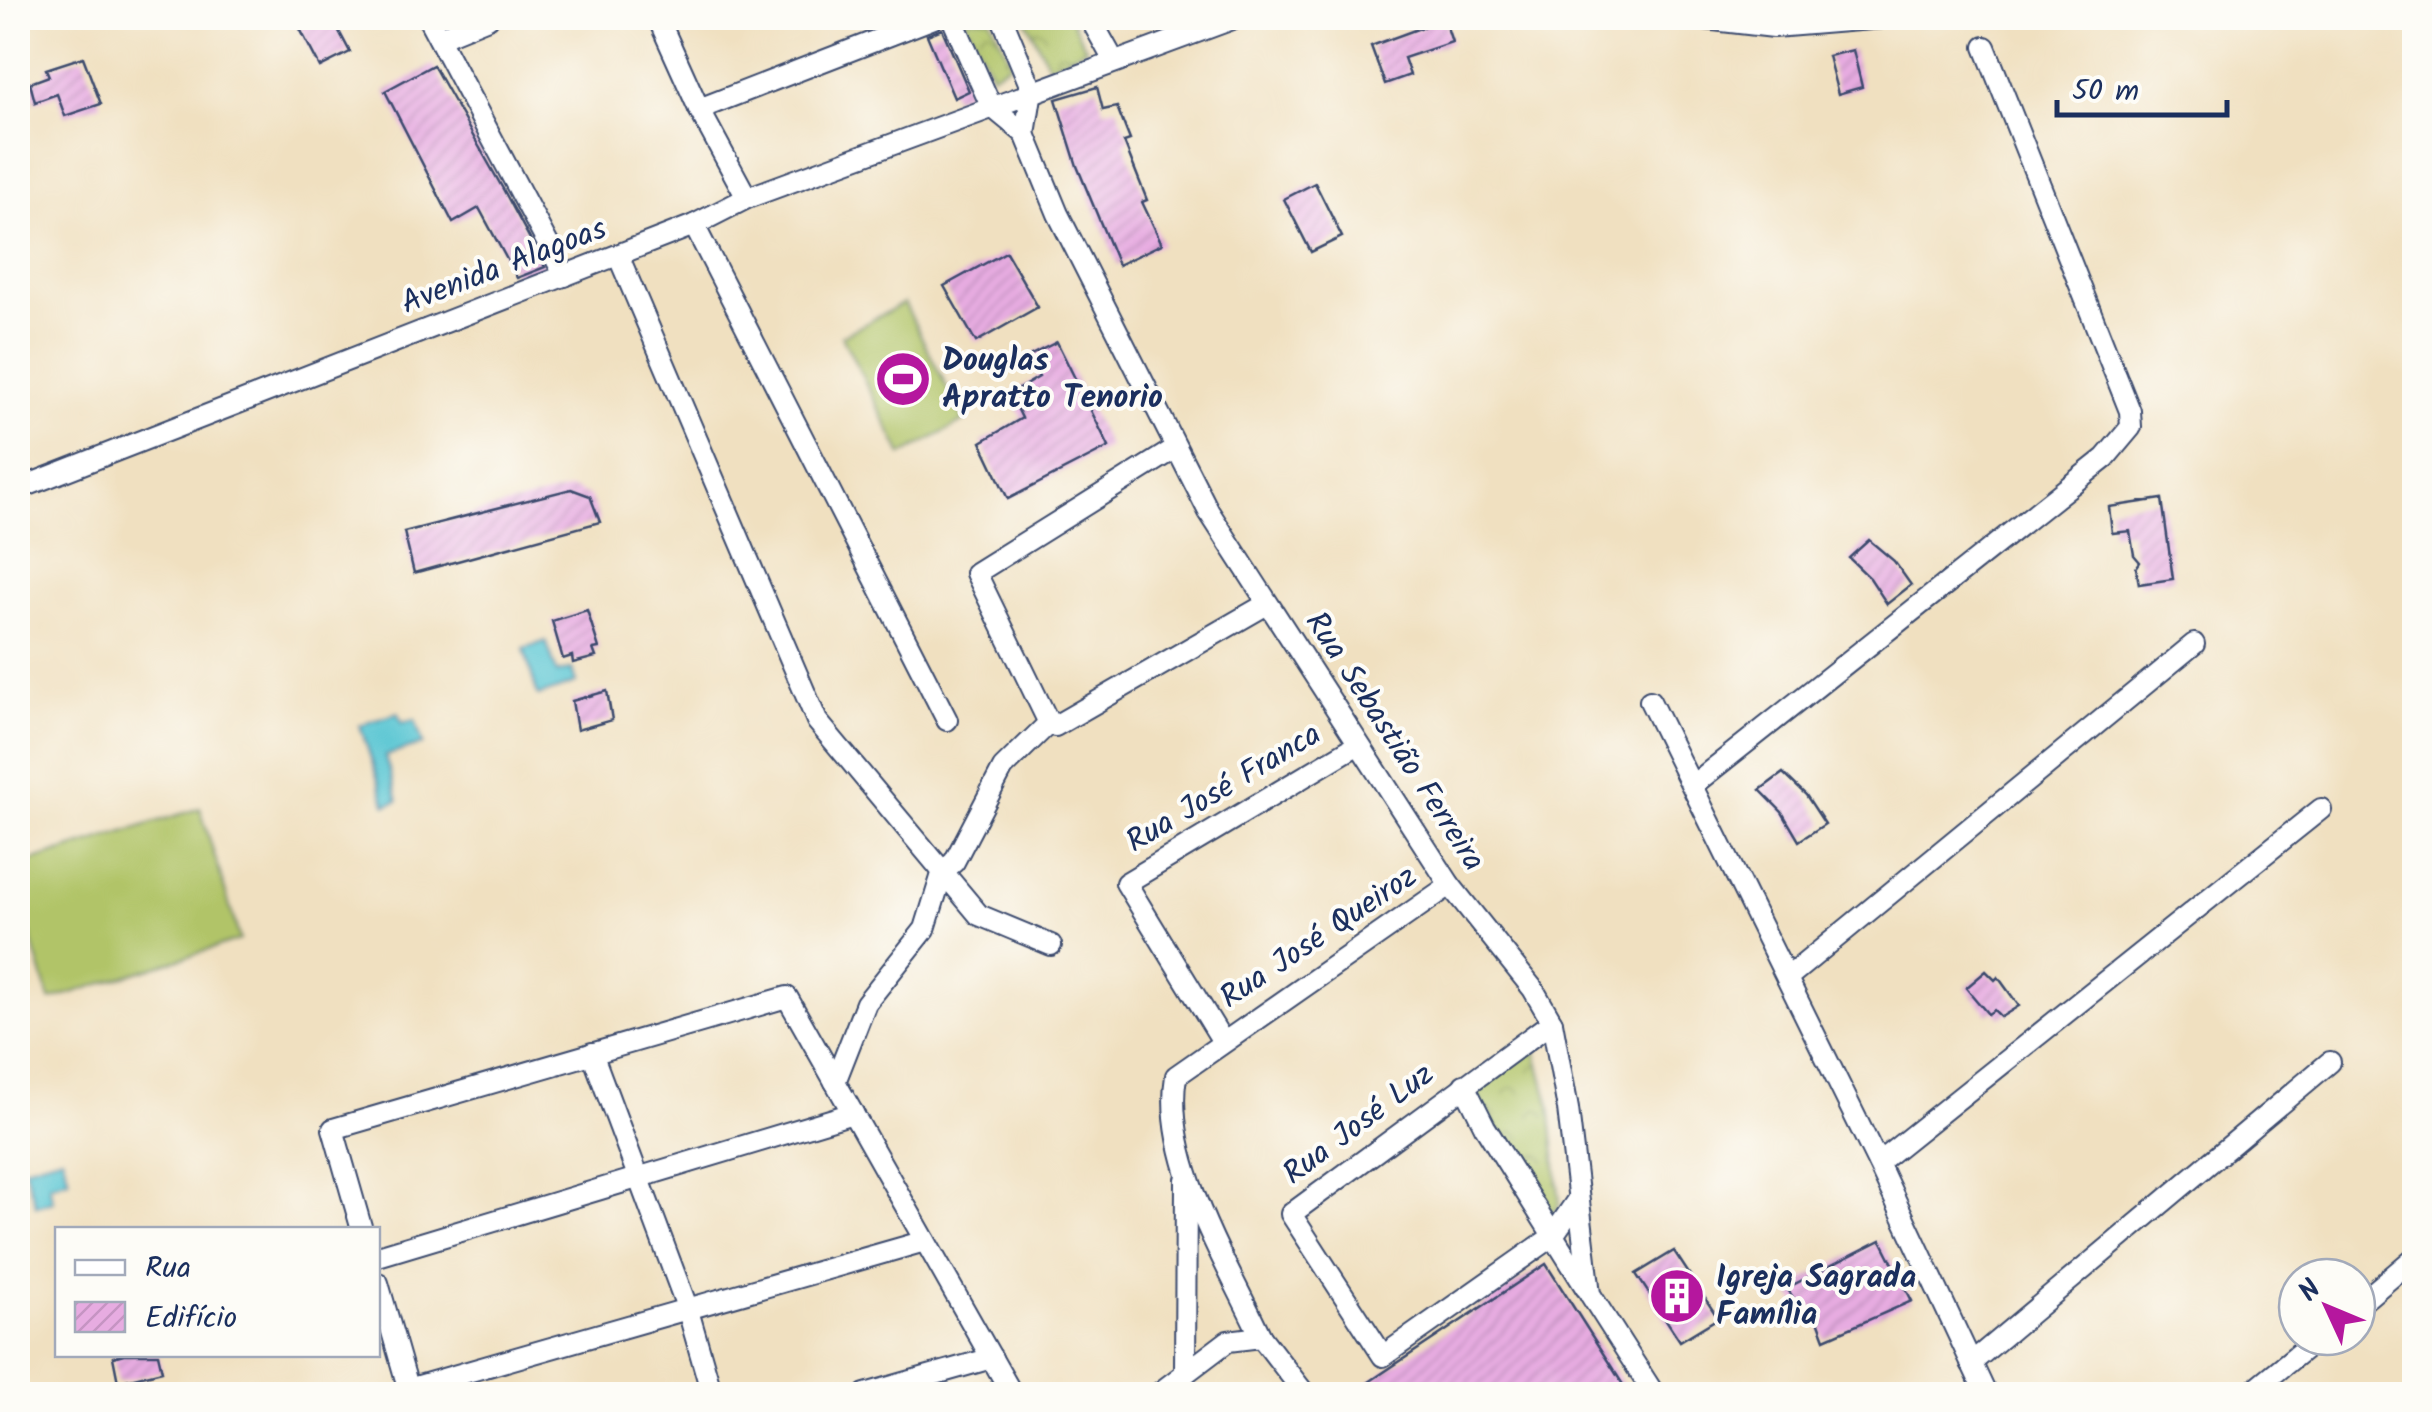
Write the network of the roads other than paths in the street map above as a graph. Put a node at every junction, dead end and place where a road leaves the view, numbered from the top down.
1 (428, 18) edge
2 (488, 18) edge
3 (658, 18) edge
4 (934, 18) edge
5 (952, 18) edge
6 (1002, 18) edge
7 (1090, 18) edge
8 (1236, 18) edge
9 (1696, 18) edge
10 (1883, 18) edge
11 (438, 38) junction
12 (1985, 47) dead end
13 (1114, 61) junction
14 (1040, 90) junction
15 (1001, 101) junction
16 (699, 110) junction
17 (1026, 134) junction
18 (747, 198) junction
19 (694, 225) junction
20 (618, 255) junction
21 (566, 276) junction
22 (1176, 448) junction
23 (18, 489) edge
24 (1267, 604) junction
25 (2194, 644) dead end
26 (1650, 701) dead end
27 (947, 720) dead end
28 (1051, 725) junction
29 (1356, 744) junction
30 (1694, 784) junction
31 (2321, 809) dead end
32 (943, 871) junction
33 (1450, 885) junction
34 (1051, 944) dead end
35 (1786, 978) junction
36 (1552, 1022) junction
37 (1222, 1040) junction
38 (592, 1054) junction
39 (2330, 1062) dead end
40 (835, 1082) junction
41 (1464, 1085) junction
42 (852, 1113) junction
43 (1878, 1164) junction
44 (1186, 1172) junction
45 (640, 1175) junction
46 (1576, 1202) junction
47 (361, 1227) edge
48 (1552, 1236) junction
49 (925, 1240) junction
50 (380, 1255) edge
51 (2414, 1258) edge
52 (2377, 1289) edge
53 (380, 1291) edge
54 (1590, 1294) junction
55 (686, 1307) junction
56 (1261, 1337) junction
57 (2295, 1357) edge
58 (992, 1358) junction
59 (1971, 1363) junction
60 (1185, 1374) junction
61 (409, 1392) edge
62 (712, 1394) edge
63 (864, 1394) edge
64 (1012, 1394) edge
65 (1158, 1394) edge
66 (1305, 1394) edge
67 (1654, 1394) edge
68 (1986, 1394) edge
69 (2250, 1394) edge

1 - 11 street
2 - 11 street
3 - 16 street
4 - 16 street
5 - 15 street, Rua Sebastião Ferreira
6 - 14 street
7 - 13 street
8 - 13 street
9 - 10 street
11 - 21 street
12 - 30 street
13 - 14 street
14 - 15 street, Avenida Alagoas
14 - 17 street, Rua Sebastião Ferreira
15 - 17 street, Rua Sebastião Ferreira
15 - 18 street, Avenida Alagoas
16 - 18 street
17 - 22 street, Rua Sebastião Ferreira
18 - 19 street, Avenida Alagoas
19 - 20 street, Avenida Alagoas
19 - 27 street
20 - 21 street, Avenida Alagoas
20 - 32 street
21 - 23 street, Avenida Alagoas
22 - 24 street, Rua Sebastião Ferreira
22 - 28 street
24 - 28 street
24 - 29 street, Rua Sebastião Ferreira
25 - 35 street
26 - 30 street
28 - 32 street
29 - 33 street, Rua Sebastião Ferreira
29 - 37 street, Rua José Franca
30 - 35 street
31 - 43 street
32 - 34 street
32 - 40 street
33 - 36 street, Rua Sebastião Ferreira
33 - 37 street, Rua José Queiroz
35 - 43 street
36 - 41 street, Rua José Luz
36 - 46 street, Rua Sebastião Ferreira
37 - 44 street, Rua José Queiroz
38 - 40 street
38 - 45 street
38 - 47 street
39 - 59 street
40 - 42 street
41 - 48 street
41 - 48 street, Rua José Luz
42 - 45 street
42 - 49 street
43 - 59 street
44 - 56 street
44 - 60 street
45 - 50 street
45 - 55 street
46 - 48 street
46 - 54 street, Rua Sebastião Ferreira
48 - 54 street
49 - 55 street
49 - 58 street
51 - 52 street
53 - 61 street
54 - 67 street, Rua Sebastião Ferreira
55 - 61 street
55 - 62 street
56 - 60 street
56 - 66 street
57 - 69 street
58 - 63 street
58 - 64 street
59 - 68 street
60 - 65 street

